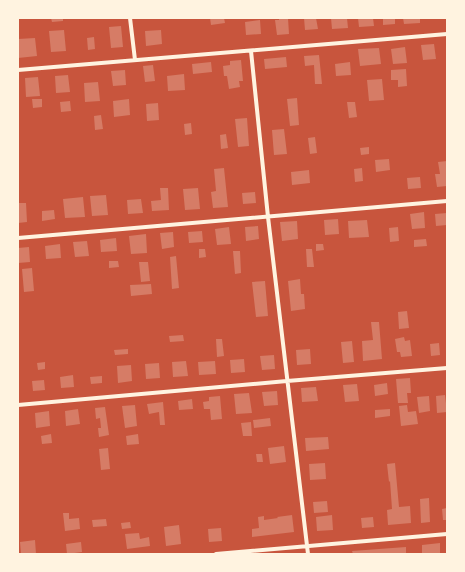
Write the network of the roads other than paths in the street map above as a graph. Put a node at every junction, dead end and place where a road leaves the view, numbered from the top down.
1 (130, 18) edge
2 (447, 34) edge
3 (251, 51) junction
4 (135, 60) junction
5 (18, 70) edge
6 (447, 202) edge
7 (268, 217) junction
8 (18, 238) edge
9 (447, 368) edge
10 (287, 381) junction
11 (18, 405) edge
12 (447, 534) edge
13 (307, 546) junction
14 (216, 554) edge
15 (308, 554) edge

1 - 4 street
2 - 3 street
3 - 4 street
3 - 7 street
4 - 5 street
6 - 7 street
7 - 8 street
7 - 10 street
9 - 10 street
10 - 11 street
10 - 13 street
12 - 13 street
13 - 14 street
13 - 15 street

